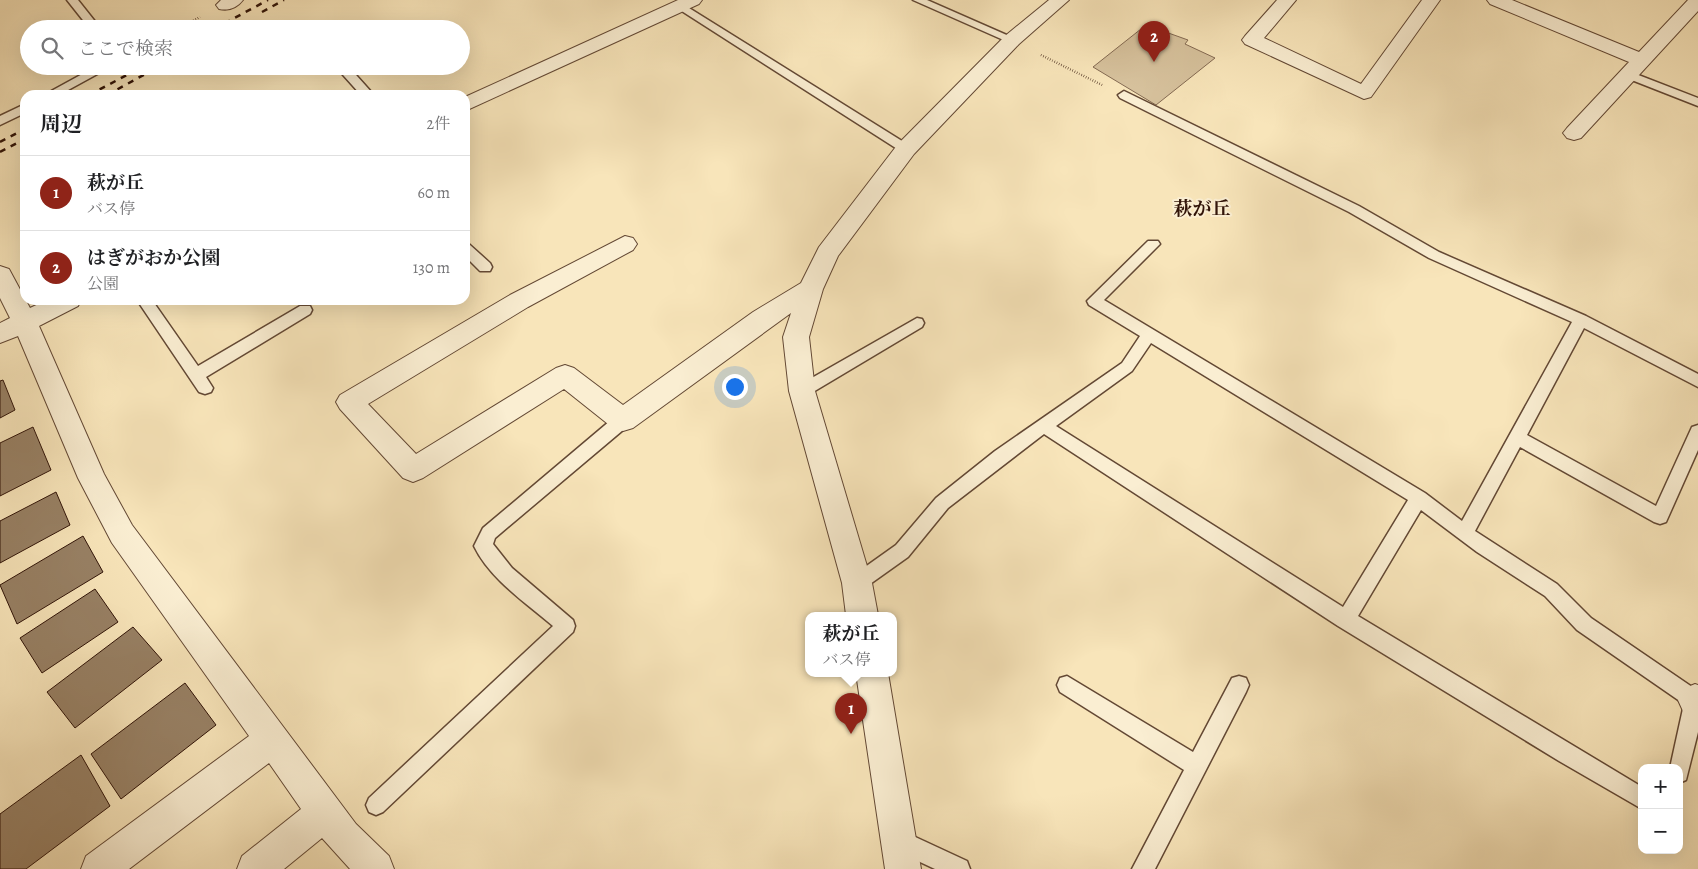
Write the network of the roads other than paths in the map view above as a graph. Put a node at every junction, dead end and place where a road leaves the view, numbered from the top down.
1 (72, 0) edge
2 (918, 0) edge
3 (1060, 0) edge
4 (1287, 0) edge
5 (1431, 0) edge
6 (1496, 0) edge
7 (687, 3) edge
8 (1696, 5) edge
9 (89, 20) edge
10 (1017, 43) junction
11 (1642, 60) junction
12 (89, 75) edge
13 (349, 75) edge
14 (1628, 75) junction
15 (60, 90) edge
16 (363, 90) edge
17 (1124, 95) road end
18 (1698, 102) edge
19 (470, 103) edge
20 (20, 111) edge
21 (0, 121) edge
22 (1574, 133) dead end
23 (906, 149) junction
24 (625, 244) dead end
25 (1153, 244) dead end
26 (470, 253) edge
27 (485, 268) dead end
28 (0, 276) edge
29 (811, 288) junction
30 (59, 305) edge
31 (147, 305) edge
32 (305, 310) dead end
33 (1581, 320) junction
34 (917, 323) dead end
35 (12, 328) edge
36 (1149, 334) junction
37 (196, 375) junction
38 (1698, 381) edge
39 (205, 388) dead end
40 (802, 391) junction
41 (622, 420) junction
42 (1045, 427) junction
43 (1698, 432) edge
44 (1518, 438) junction
45 (1419, 498) junction
46 (1465, 533) junction
47 (857, 583) junction
48 (862, 612) edge
49 (1345, 620) junction
50 (873, 677) edge
51 (1067, 684) dead end
52 (1239, 685) dead end
53 (1697, 701) edge
54 (273, 739) junction
55 (1681, 764) edge
56 (1197, 766) junction
57 (1638, 798) edge
58 (376, 805) dead end
59 (325, 813) junction
60 (900, 854) edge
61 (99, 869) edge
62 (255, 869) edge
63 (376, 869) edge
64 (959, 869) edge
65 (1142, 869) edge

1 - 9 lane
2 - 10 lane
3 - 10 street
4 - 5 street
6 - 11 street
7 - 19 street
7 - 23 lane
8 - 11 street
10 - 23 street
11 - 14 street
12 - 15 lane
13 - 16 lane
14 - 18 lane
14 - 22 street
17 - 33 lane
20 - 21 lane
23 - 29 street
24 - 41 street
25 - 36 lane
26 - 27 lane
28 - 35 street
29 - 40 street
29 - 41 street
30 - 35 street
31 - 37 lane
32 - 37 lane
33 - 38 lane
33 - 44 lane
34 - 40 lane
35 - 54 street
36 - 42 lane
36 - 45 lane
37 - 39 lane
40 - 47 street
41 - 58 lane
42 - 47 lane
42 - 49 lane
43 - 44 lane
44 - 46 lane
45 - 46 lane
45 - 49 lane
46 - 53 lane
47 - 48 street
49 - 57 lane
50 - 60 street
51 - 56 lane
52 - 56 lane
53 - 55 lane
54 - 59 street
54 - 61 street
56 - 65 lane
59 - 62 street
59 - 63 street
60 - 64 lane

